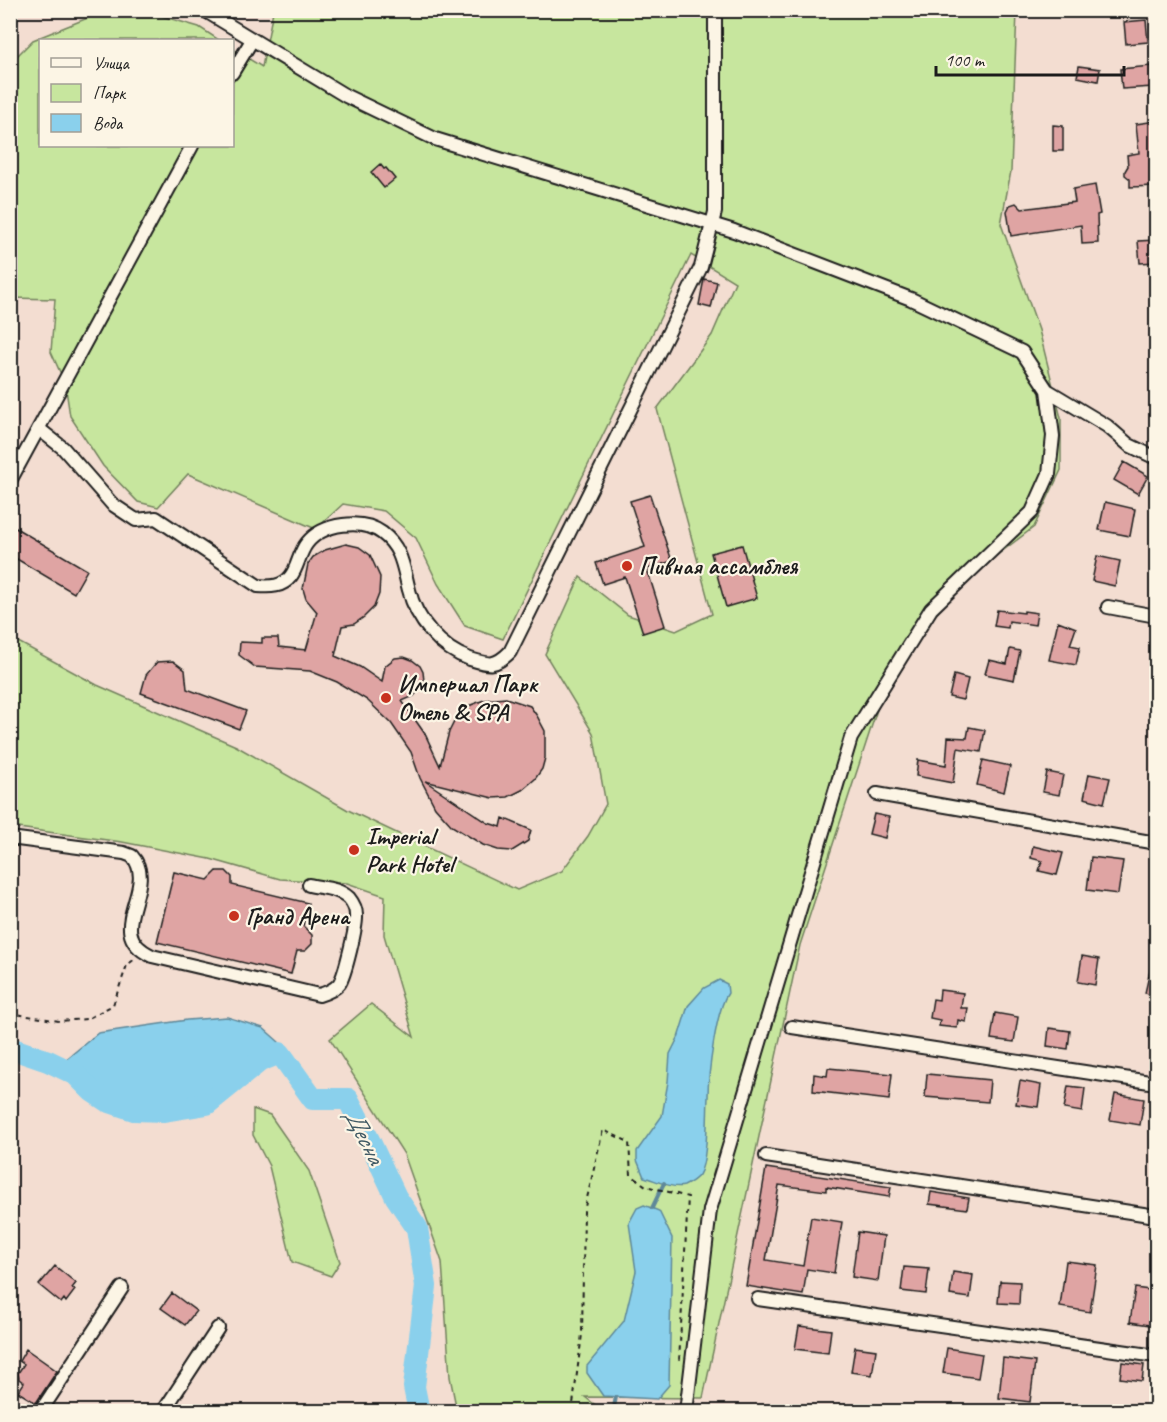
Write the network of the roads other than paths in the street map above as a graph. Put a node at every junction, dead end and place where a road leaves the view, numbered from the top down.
1 (204, 10) edge
2 (715, 10) edge
3 (252, 40) junction
4 (234, 70) edge
5 (191, 147) edge
6 (712, 224) junction
7 (1047, 390) junction
8 (39, 429) junction
9 (1156, 458) edge
10 (10, 481) edge
11 (1108, 607) dead end
12 (1156, 616) edge
13 (877, 794) dead end
14 (10, 838) edge
15 (1156, 843) edge
16 (309, 885) dead end
17 (792, 1027) dead end
18 (1156, 1083) edge
19 (766, 1156) dead end
20 (1156, 1216) edge
21 (122, 1288) dead end
22 (758, 1299) dead end
23 (218, 1328) dead end
24 (1156, 1356) edge
25 (681, 1411) edge
26 (40, 1412) edge
27 (163, 1412) edge

1 - 3 street
2 - 6 street
3 - 4 street
3 - 6 street
5 - 8 street
6 - 7 street
6 - 8 street
7 - 9 street
7 - 25 street
8 - 10 street
11 - 12 street
13 - 15 street
14 - 16 street
17 - 18 street
19 - 20 street
21 - 26 street
22 - 24 street
23 - 27 street

